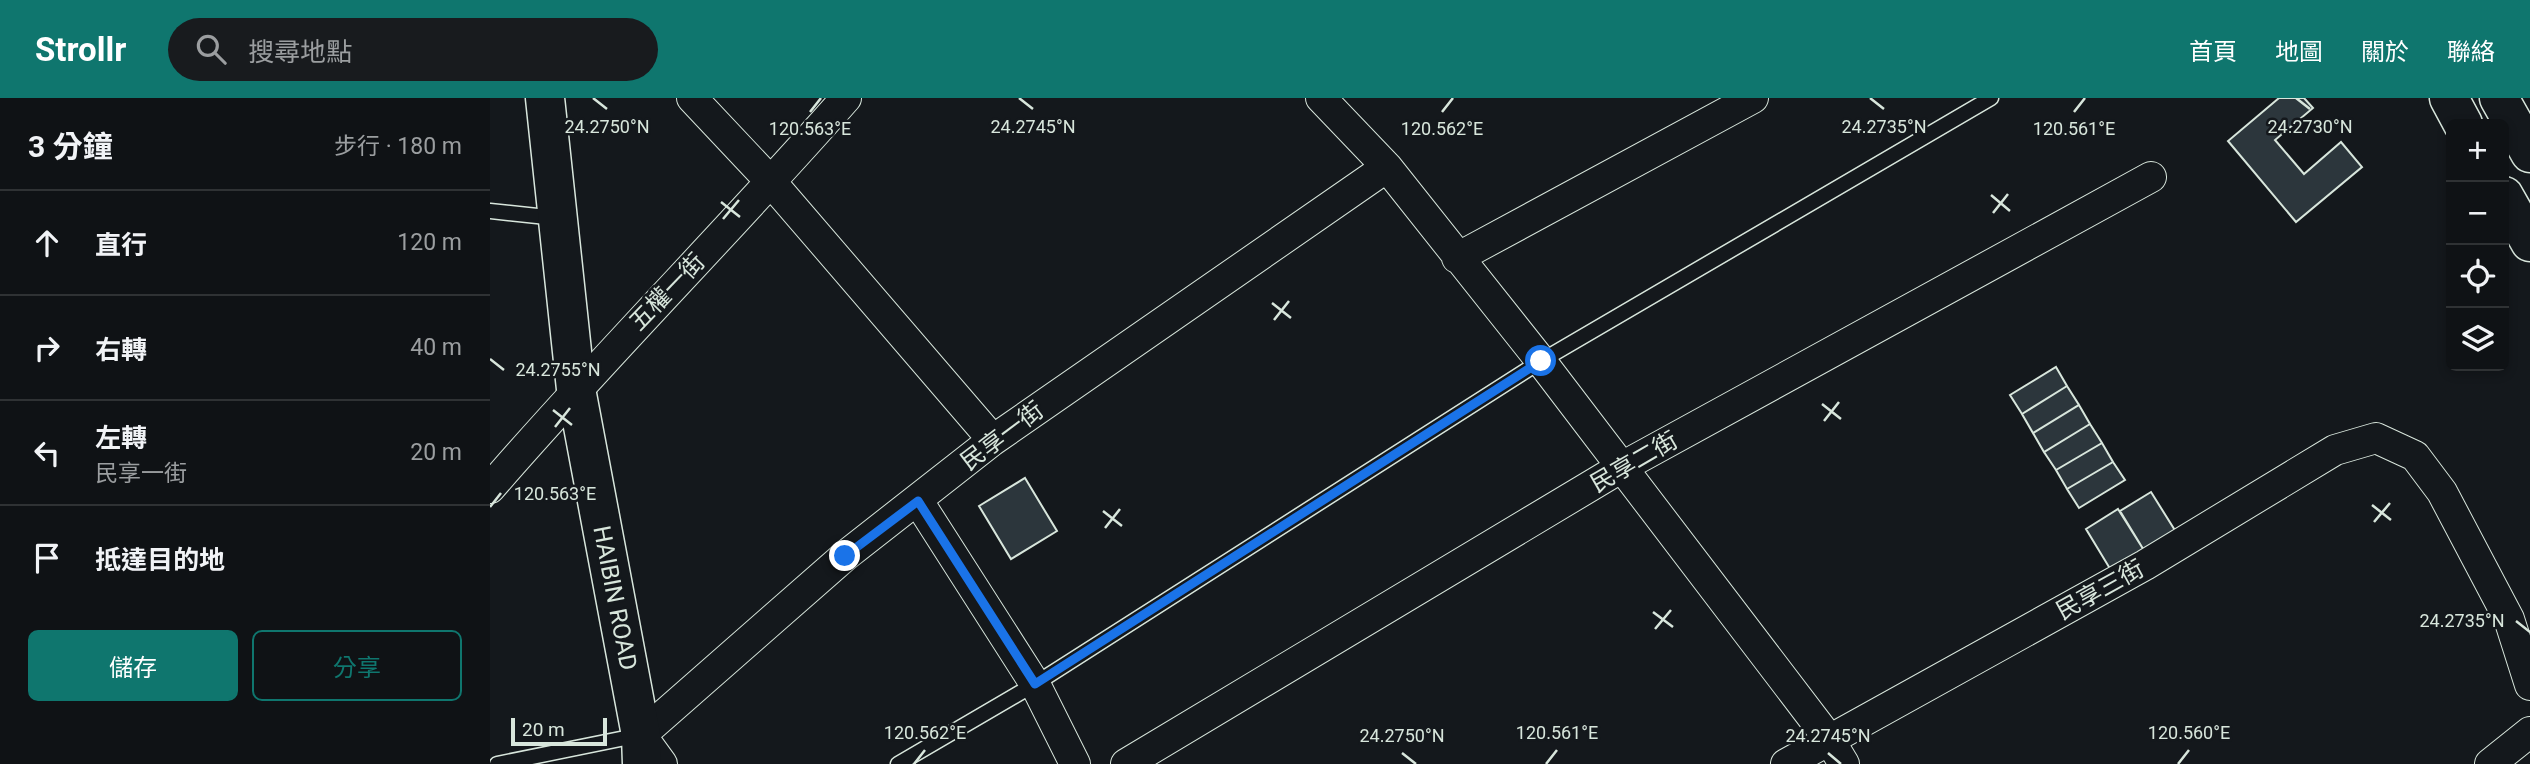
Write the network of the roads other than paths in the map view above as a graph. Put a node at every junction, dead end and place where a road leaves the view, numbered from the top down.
1 (545, 98) edge
2 (692, 98) edge
3 (846, 98) edge
4 (1321, 98) edge
5 (1753, 98) edge
6 (1991, 98) edge
7 (2449, 98) edge
8 (2499, 98) edge
9 (2460, 119) edge
10 (2530, 153) edge
11 (1387, 167) junction
12 (2151, 177) dead end
13 (772, 183) junction
14 (2509, 205) edge
15 (490, 211) edge
16 (558, 218) junction
17 (2530, 242) edge
18 (1457, 258) junction
19 (1541, 361) junction
20 (576, 389) junction
21 (993, 440) junction
22 (1622, 467) junction
23 (490, 488) edge
24 (918, 501) junction
25 (1035, 684) junction
26 (2530, 685) edge
27 (2530, 732) edge
28 (1836, 752) edge
29 (648, 754) edge
30 (497, 764) edge
31 (898, 764) edge
32 (1075, 764) edge
33 (1126, 764) edge
34 (1786, 764) edge
35 (2490, 764) edge

1 - 16 street, HAIBIN ROAD
2 - 13 street
3 - 13 street, 五權一街
4 - 11 street
5 - 18 street
6 - 19 lane
7 - 9 street
8 - 10 street
11 - 18 street
11 - 21 street, 民享一街
12 - 22 street, 民享二街
13 - 20 street, 五權一街
13 - 21 street
14 - 17 street
15 - 16 lane
16 - 20 street, HAIBIN ROAD
18 - 19 street
19 - 22 street
19 - 25 lane
20 - 23 street, 五權一街
20 - 29 street, HAIBIN ROAD
21 - 24 street, 民享一街
22 - 28 street
22 - 33 street, 民享二街
24 - 25 street
24 - 29 street, 民享一街
25 - 31 lane
25 - 32 street
26 - 28 street, 民享三街
27 - 35 street
28 - 34 street, 民享三街
29 - 30 lane

